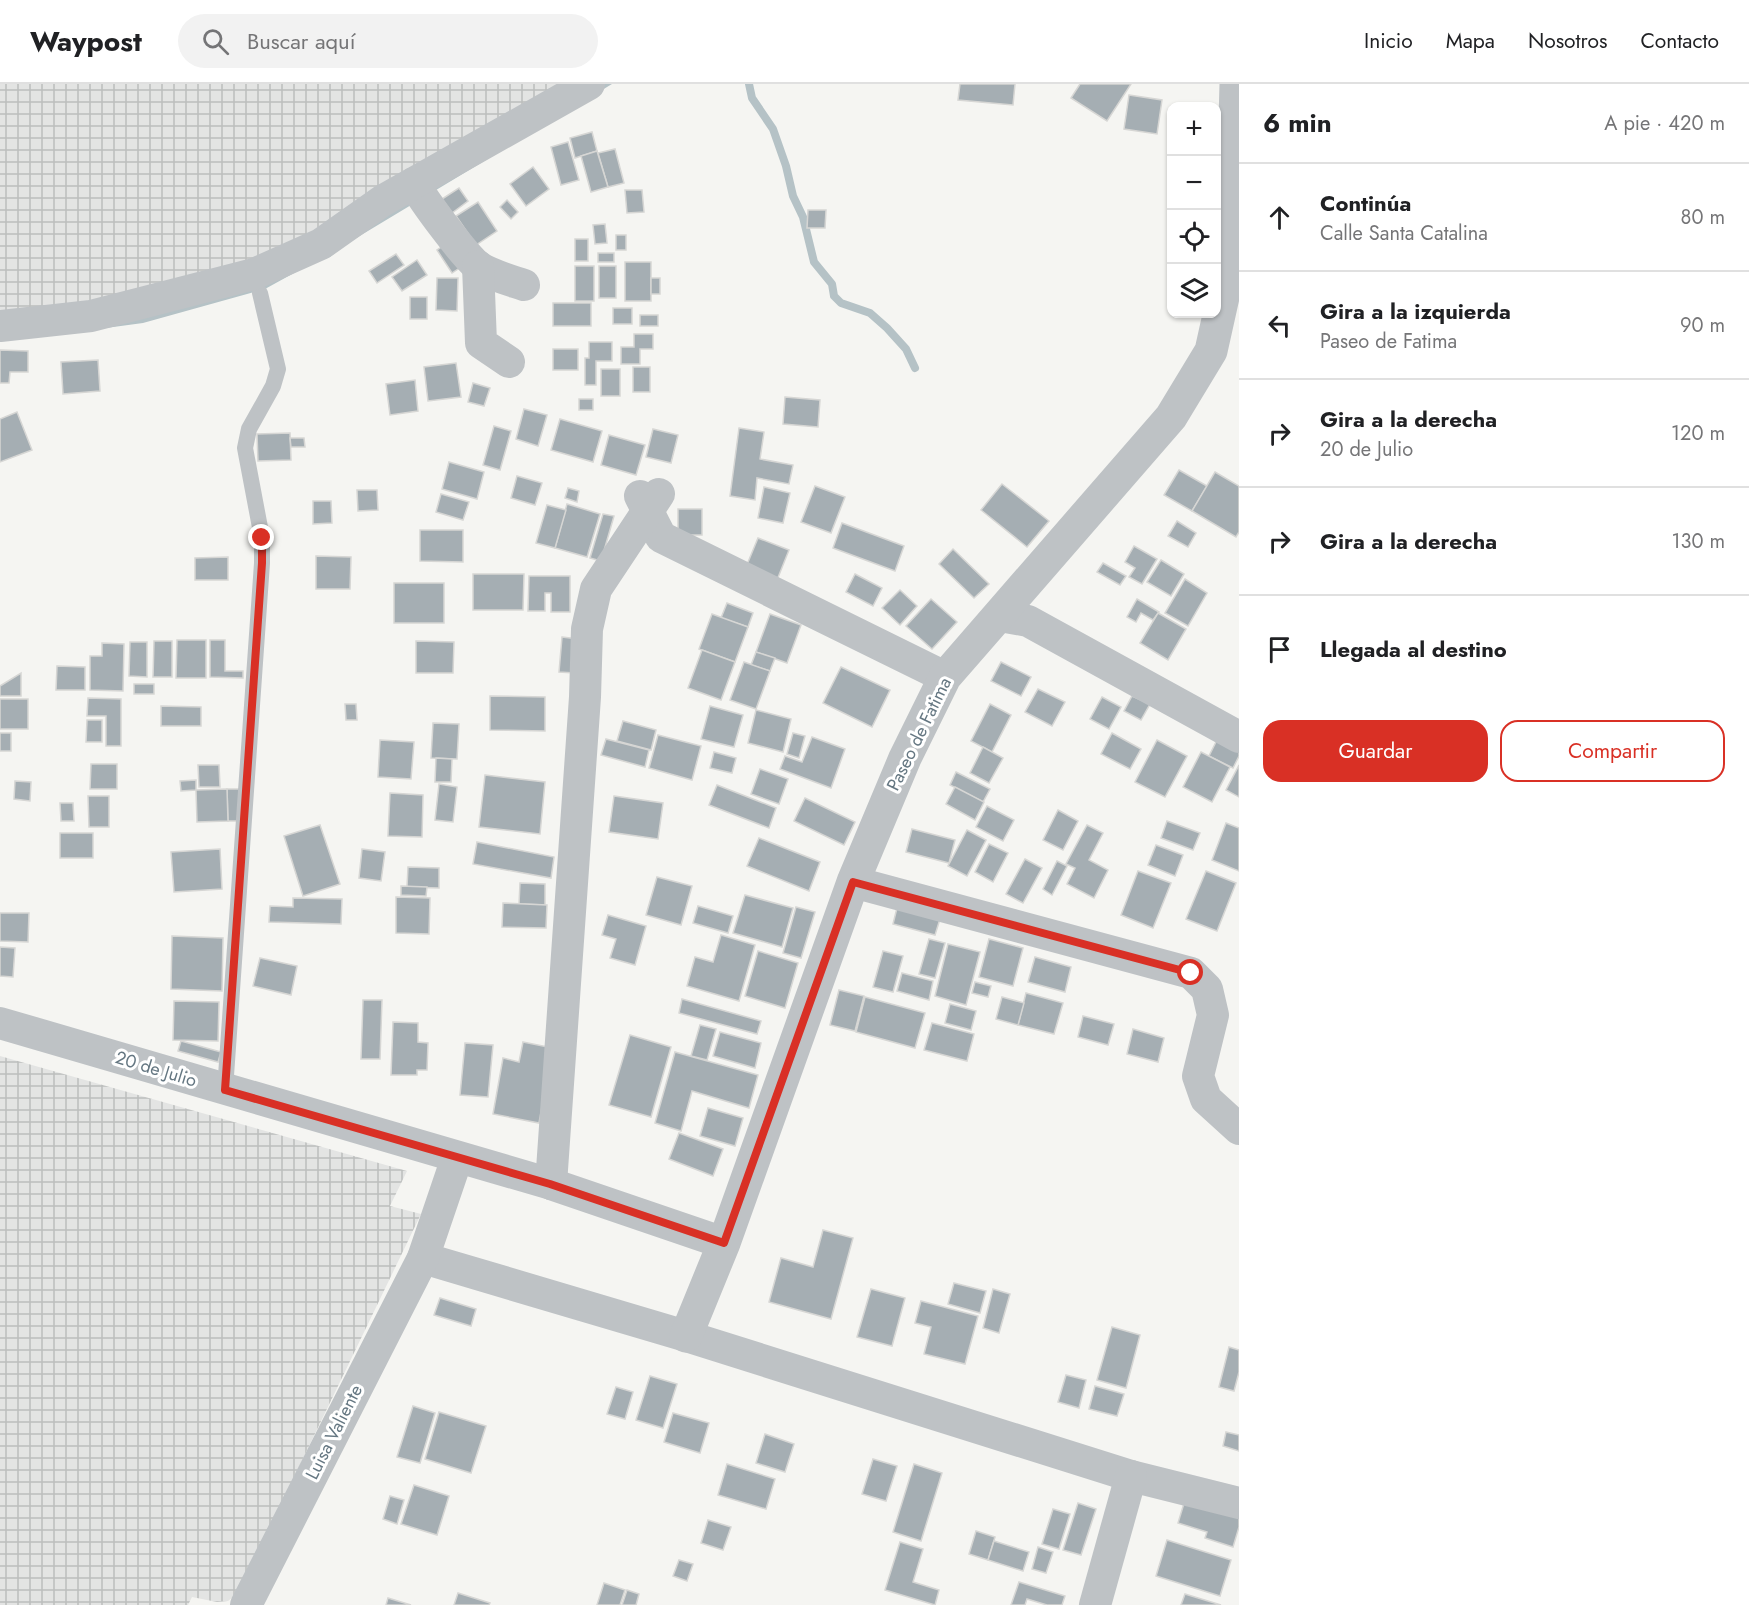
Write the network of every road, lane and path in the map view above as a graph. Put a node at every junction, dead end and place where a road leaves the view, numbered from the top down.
1 (589, 84) edge
2 (1236, 84) edge
3 (419, 192) junction
4 (478, 266) junction
5 (524, 285) dead end
6 (260, 293) dead end
7 (0, 326) edge
8 (509, 362) dead end
9 (1000, 616) junction
10 (945, 677) junction
11 (1239, 737) edge
12 (853, 882) junction
13 (0, 1023) edge
14 (225, 1090) junction
15 (1239, 1129) edge
16 (458, 1158) junction
17 (550, 1184) junction
18 (724, 1243) junction
19 (423, 1258) junction
20 (686, 1336) junction
21 (1131, 1476) junction
22 (1239, 1503) edge
23 (246, 1605) edge
24 (1095, 1605) edge

1 - 3 street
2 - 9 street, Paseo de Fatima
3 - 4 street
3 - 7 street
4 - 5 street
4 - 8 street
6 - 14 lane
9 - 10 street, Paseo de Fatima
9 - 11 street
10 - 12 street, Paseo de Fatima
10 - 17 street
12 - 15 street
12 - 18 street, Paseo de Fatima
13 - 14 street, 20 de Julio
14 - 16 street, 20 de Julio
16 - 17 street, 20 de Julio
16 - 19 street, Luisa Valiente
17 - 18 street, 20 de Julio
18 - 20 street, Paseo de Fatima
19 - 20 street
19 - 23 street, Luisa Valiente
20 - 21 street
21 - 22 street
21 - 24 street

